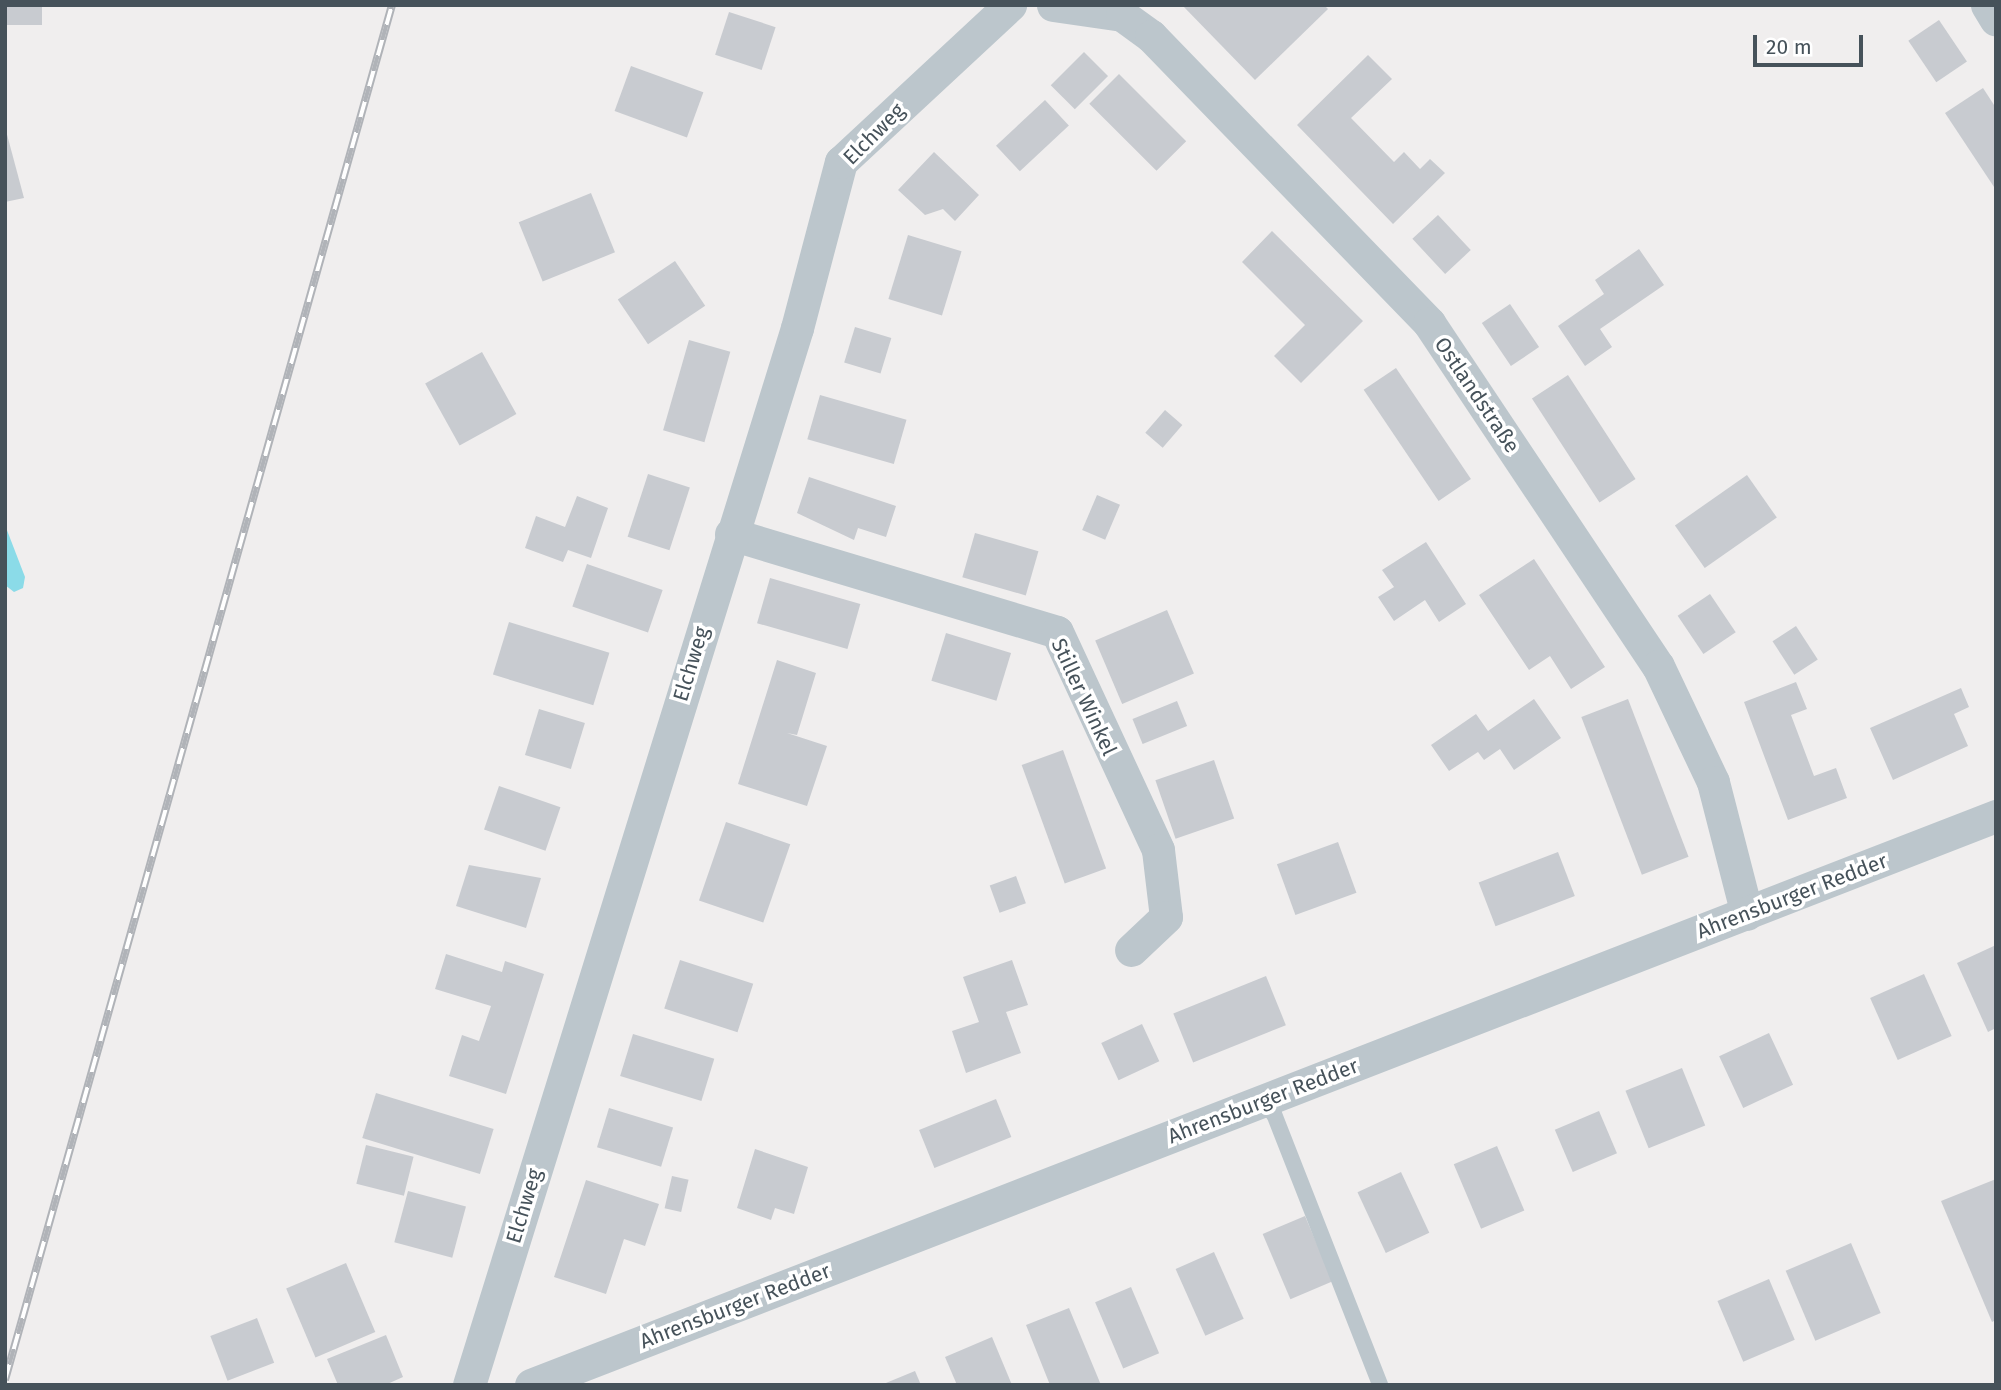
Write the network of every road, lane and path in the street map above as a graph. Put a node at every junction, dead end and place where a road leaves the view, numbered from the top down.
1 (1010, 5) edge
2 (1053, 5) edge
3 (1987, 5) edge
4 (1996, 20) edge
5 (731, 534) junction
6 (1996, 816) edge
7 (1747, 914) junction
8 (1131, 950) dead end
9 (1261, 1102) junction
10 (469, 1385) edge
11 (531, 1385) edge
12 (1380, 1385) edge

1 - 5 street, Elchweg
2 - 7 street, Ostlandstraße
3 - 4 street
5 - 8 street, Stiller Winkel
5 - 10 street, Elchweg
6 - 7 street, Ahrensburger Redder
7 - 9 street, Ahrensburger Redder
9 - 11 street, Ahrensburger Redder
9 - 12 lane

